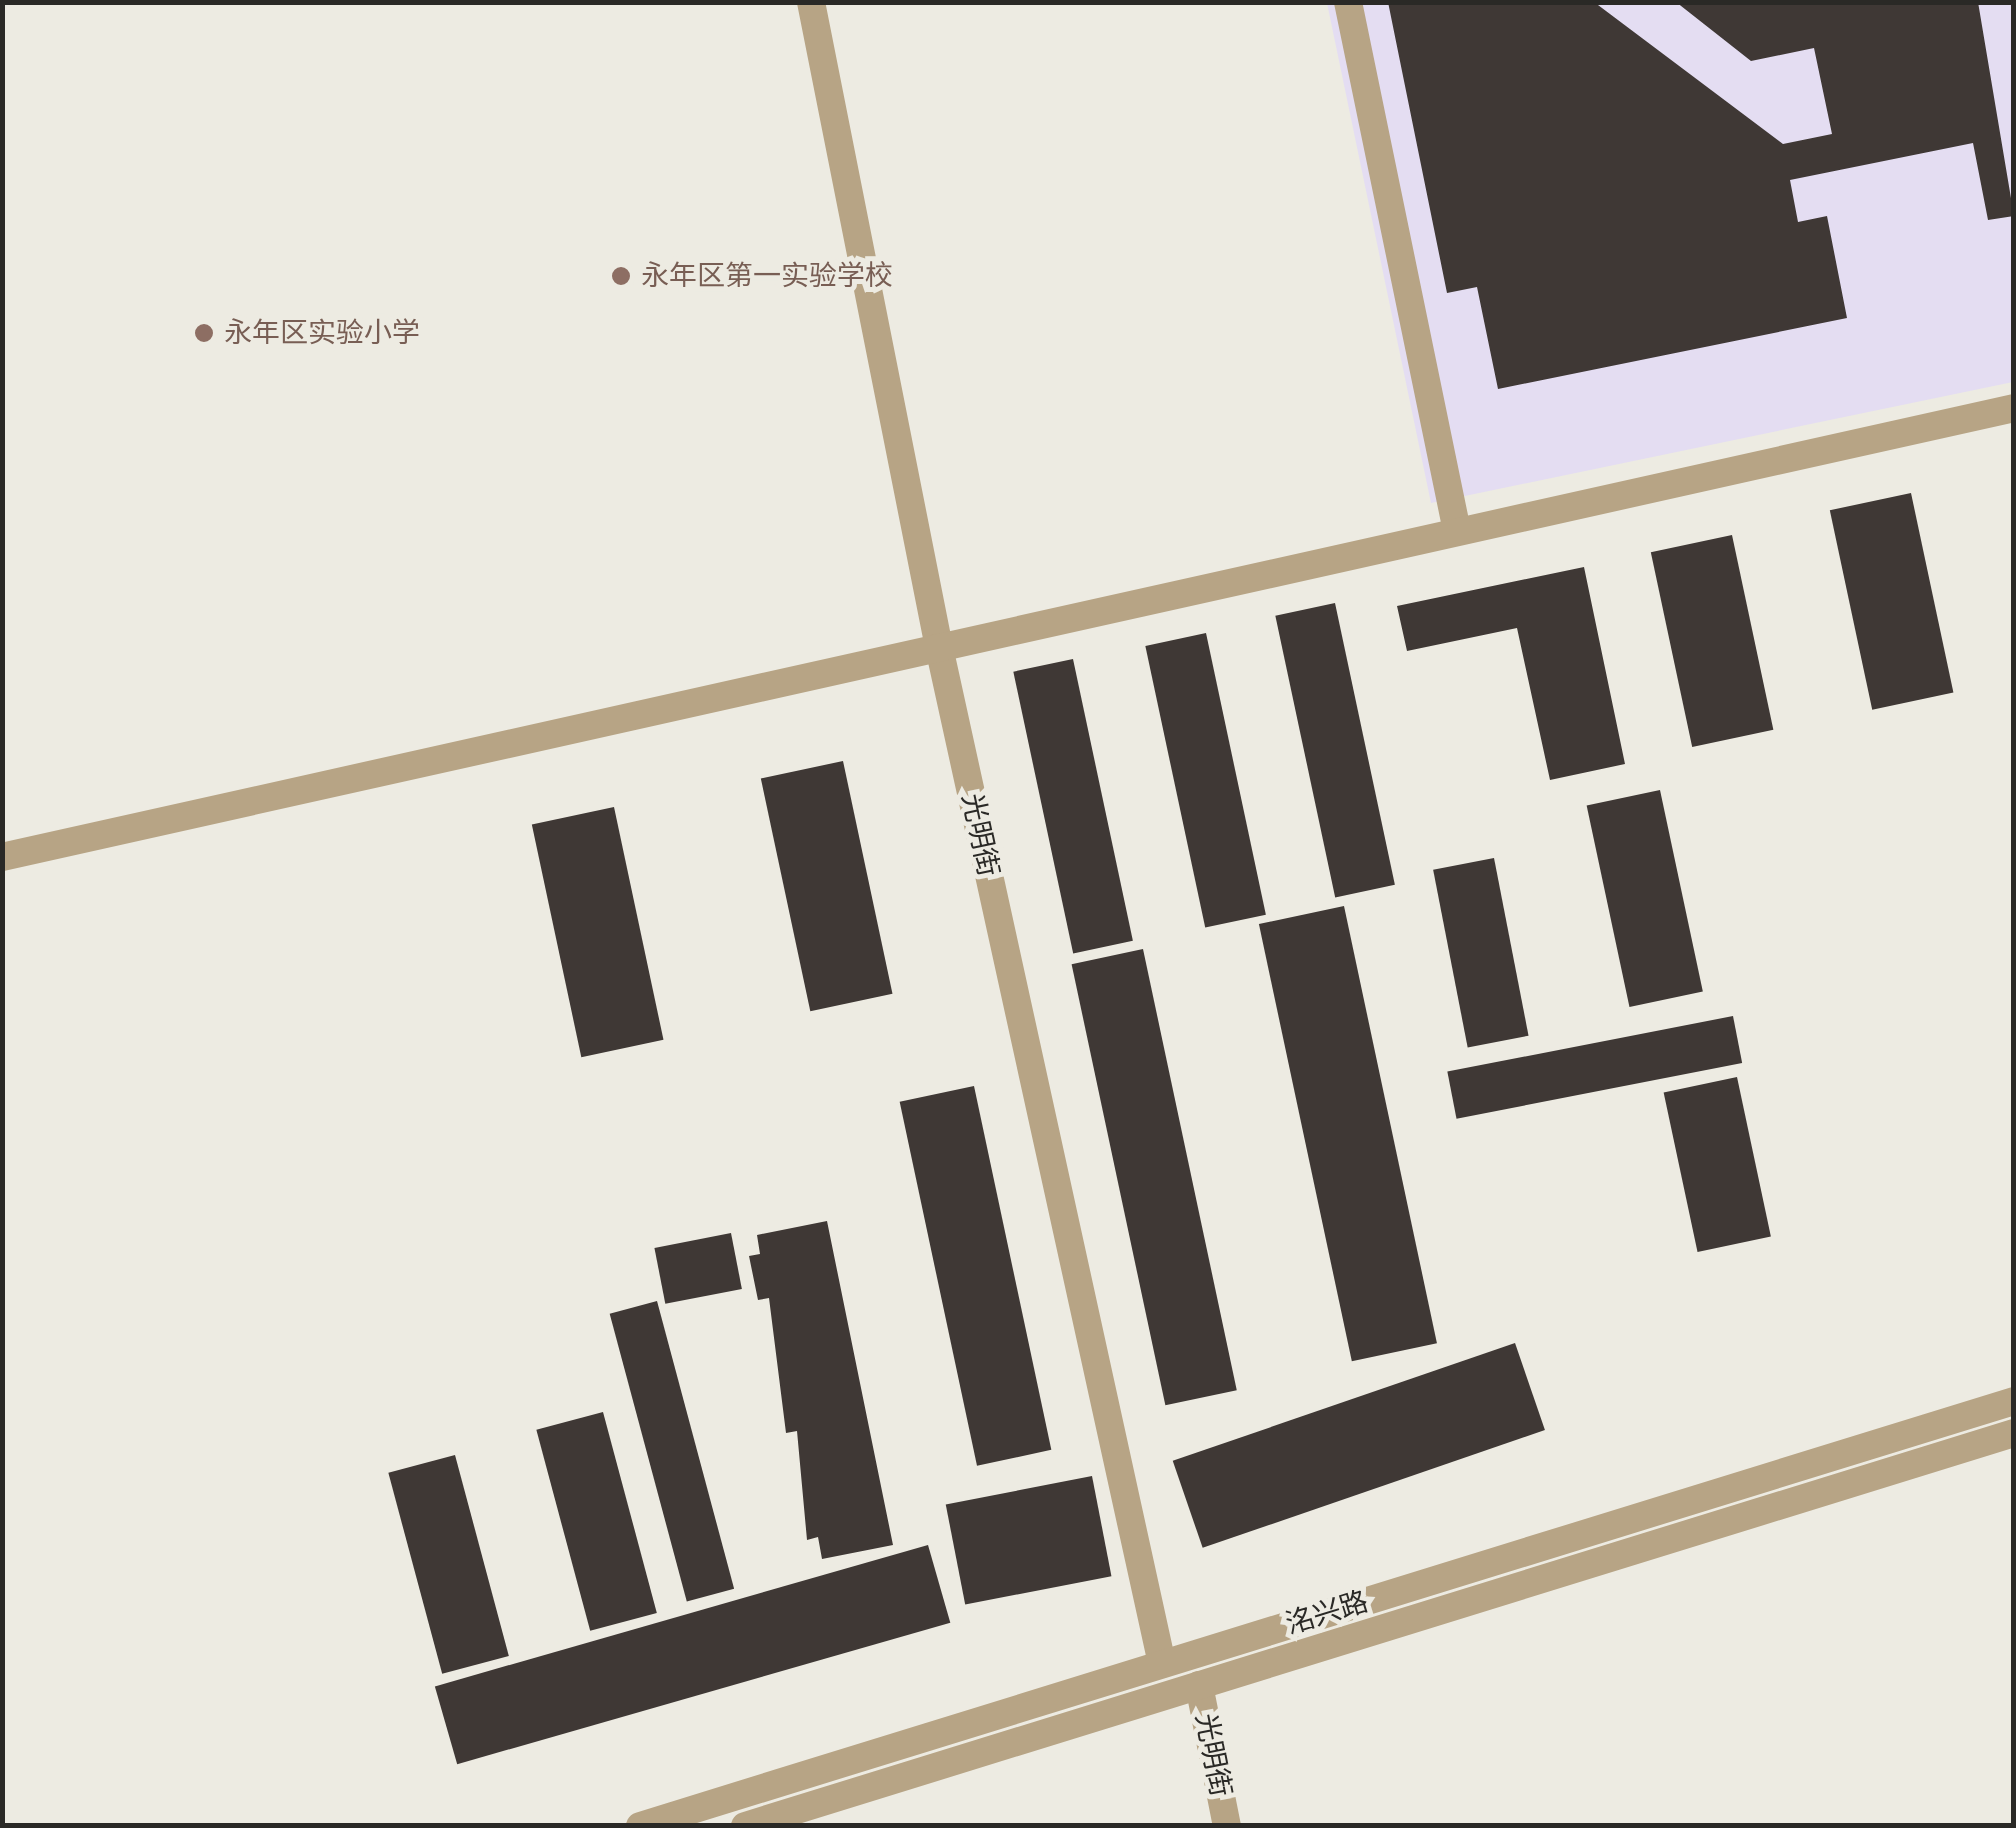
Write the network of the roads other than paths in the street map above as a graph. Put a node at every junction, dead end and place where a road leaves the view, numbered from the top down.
1 (811, 2) edge
2 (1348, 2) edge
3 (2014, 408) edge
4 (1458, 531) junction
5 (939, 647) junction
6 (4, 849) edge
7 (2014, 1401) edge
8 (2014, 1434) edge
9 (1162, 1664) junction
10 (1200, 1685) junction
11 (640, 1826) edge
12 (745, 1826) edge
13 (1228, 1826) edge

1 - 5 street, 光明街
2 - 4 street
3 - 4 street
4 - 5 street
5 - 6 street
5 - 9 street, 光明街
7 - 9 street, 洺兴路
8 - 10 street, 洺兴路
9 - 11 street, 洺兴路
10 - 12 street, 洺兴路
10 - 13 street, 光明街

